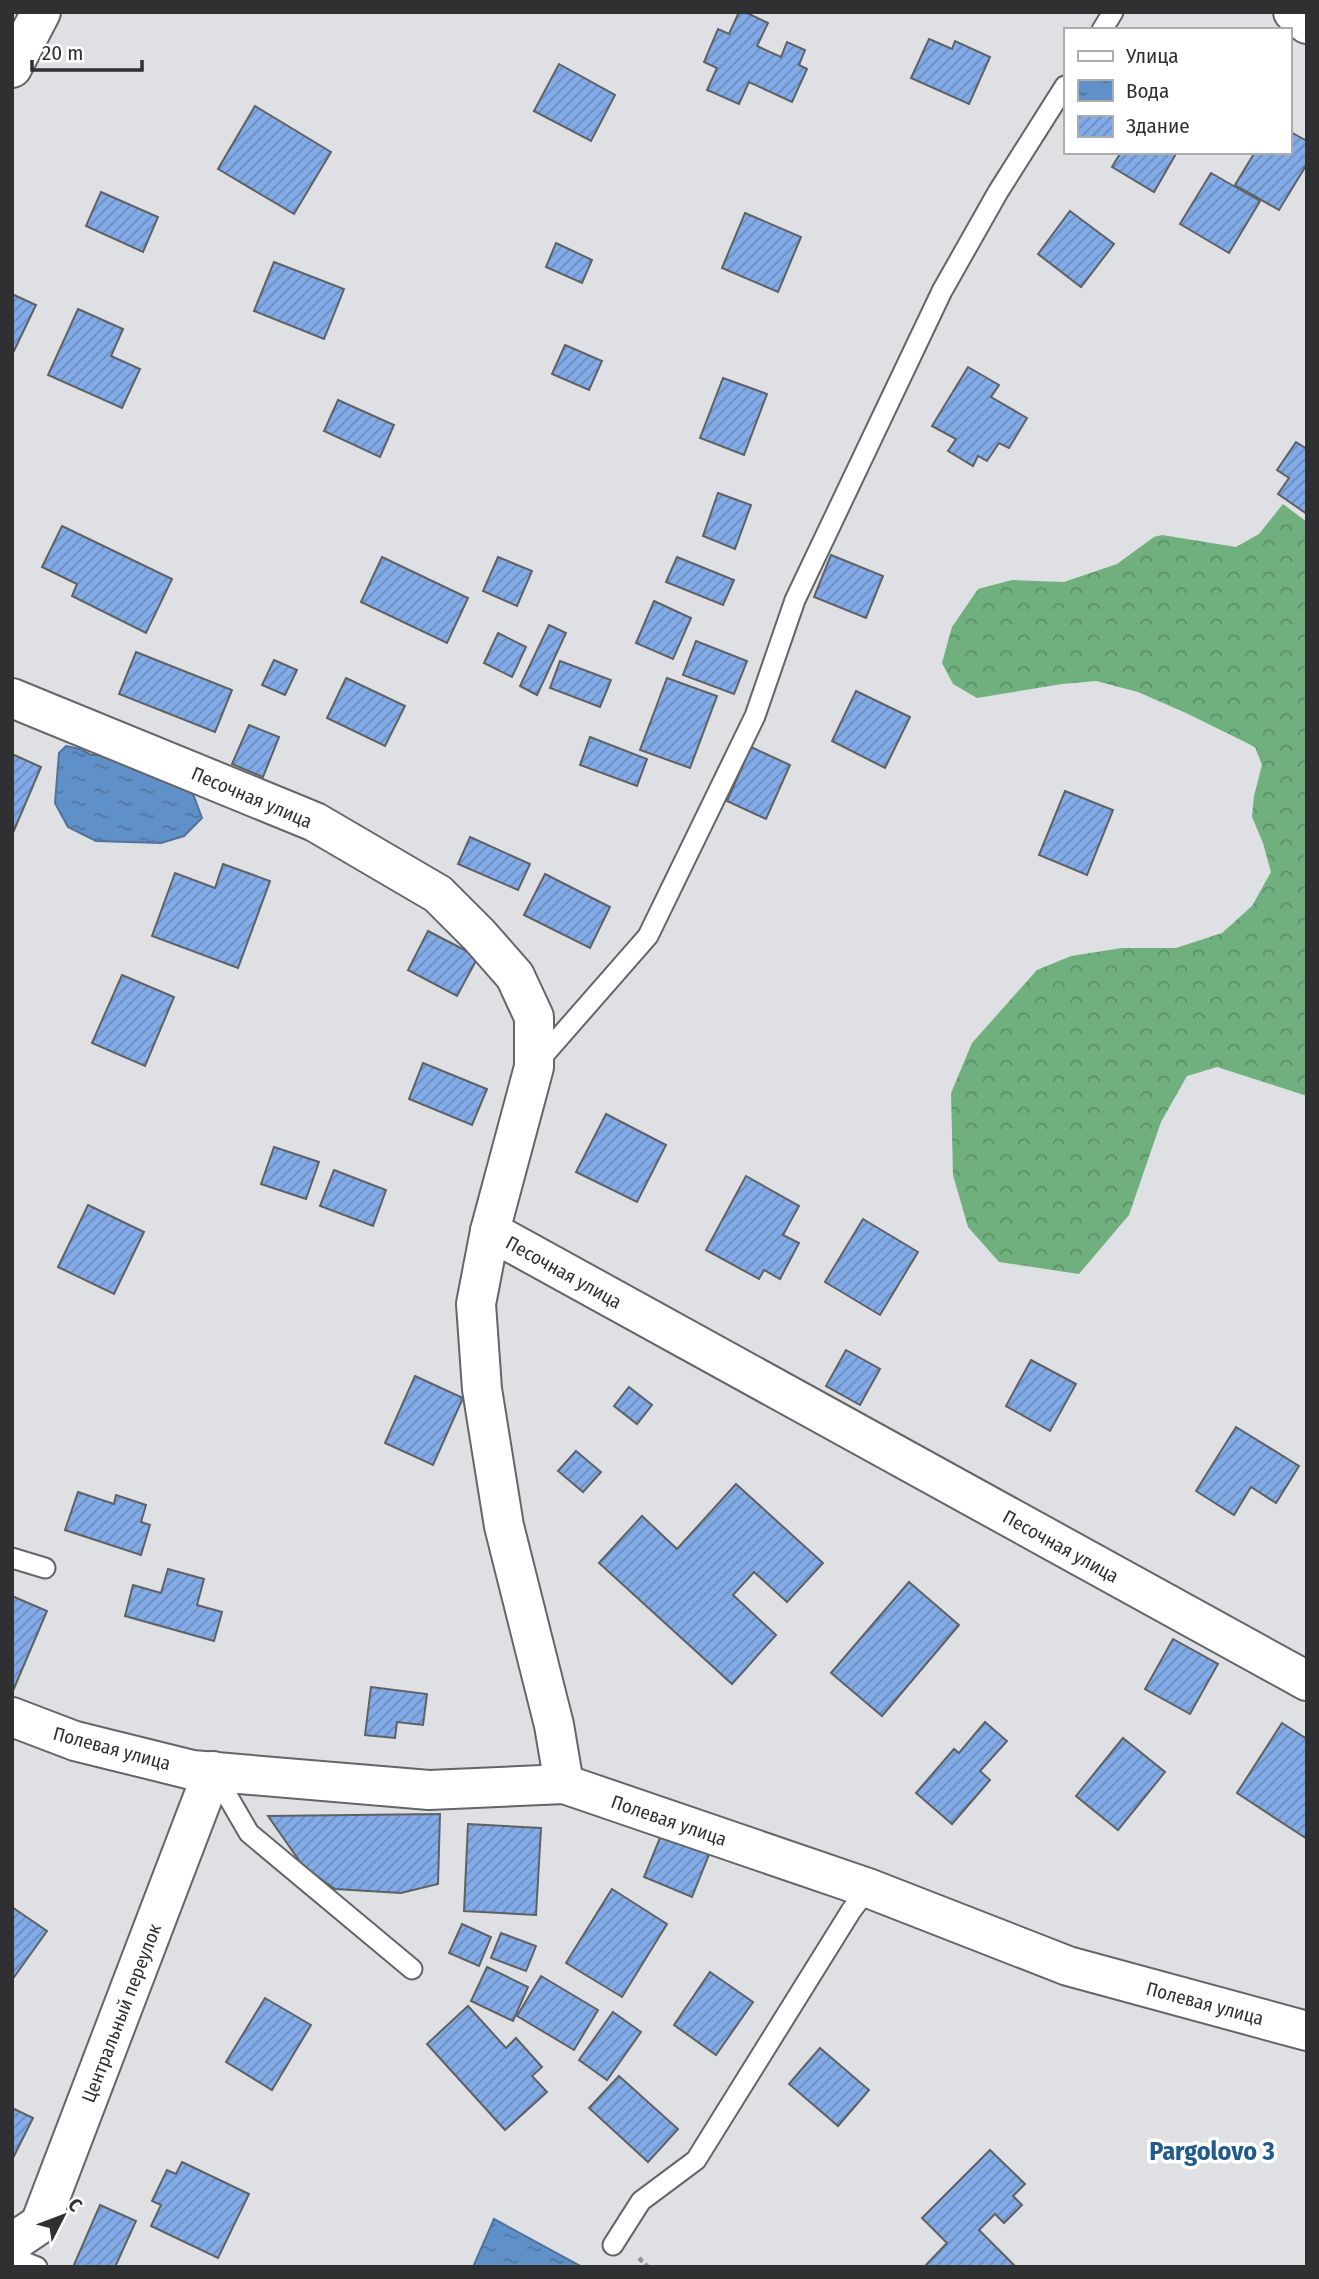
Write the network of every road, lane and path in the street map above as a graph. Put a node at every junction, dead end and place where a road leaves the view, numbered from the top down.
1 (41, 12) edge
2 (1113, 12) edge
3 (1293, 12) edge
4 (1307, 24) edge
5 (1103, 28) edge
6 (12, 68) edge
7 (1064, 88) edge
8 (12, 698) edge
9 (534, 1067) junction
10 (490, 1231) junction
11 (12, 1558) edge
12 (45, 1567) dead end
13 (1307, 1681) edge
14 (12, 1717) edge
15 (213, 1770) junction
16 (564, 1784) junction
17 (868, 1888) junction
18 (412, 1969) dead end
19 (1307, 2031) edge
20 (12, 2243) edge
21 (613, 2245) dead end
22 (12, 2257) edge
23 (37, 2267) edge

1 - 6 street
2 - 5 lane
3 - 4 street
7 - 9 lane
8 - 9 street, Песочная улица
9 - 10 street, Песочная улица
10 - 13 street, Песочная улица
10 - 16 street
11 - 12 lane
14 - 15 street, Полевая улица
15 - 16 street, Полевая улица
15 - 18 lane
15 - 20 street, Центральный переулок
16 - 17 street, Полевая улица
17 - 19 street, Полевая улица
17 - 21 lane
22 - 23 lane

